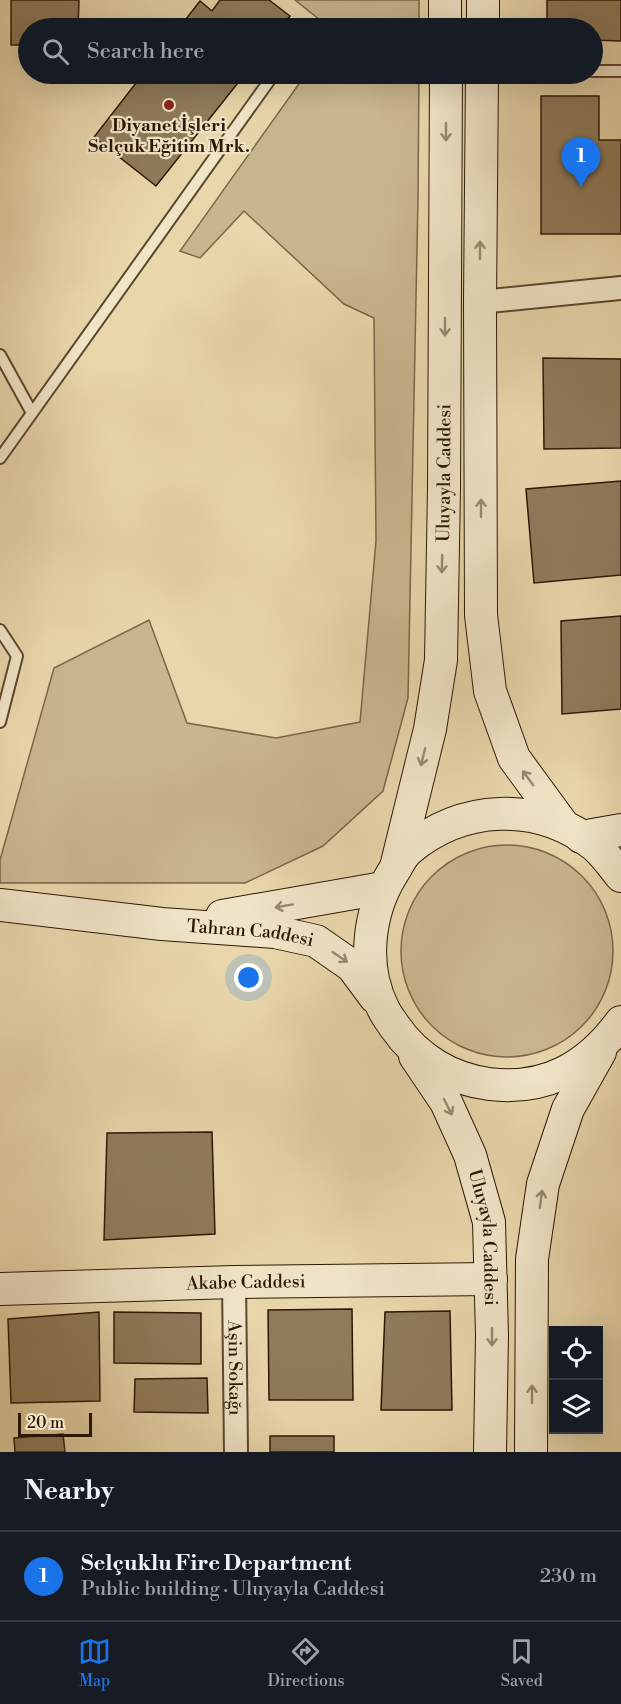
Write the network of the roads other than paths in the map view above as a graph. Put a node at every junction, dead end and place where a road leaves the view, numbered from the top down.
1 (445, 0) edge
2 (483, 0) edge
3 (445, 18) edge
4 (483, 18) edge
5 (603, 71) edge
6 (621, 71) edge
7 (267, 84) edge
8 (446, 84) edge
9 (482, 84) edge
10 (621, 288) edge
11 (480, 302) junction
12 (0, 355) edge
13 (32, 413) junction
14 (0, 458) edge
15 (0, 630) edge
16 (0, 722) edge
17 (621, 830) edge
18 (572, 831) junction
19 (621, 876) edge
20 (390, 878) junction
21 (0, 905) edge
22 (162, 924) junction
23 (383, 1008) junction
24 (613, 1033) edge
25 (404, 1040) junction
26 (491, 1279) junction
27 (234, 1282) junction
28 (0, 1289) edge
29 (236, 1452) edge
30 (490, 1452) edge
31 (531, 1452) edge

1 - 3 main road
2 - 4 main road
5 - 6 lane
7 - 13 lane
8 -> 20 main road, Uluyayla Caddesi
11 -> 9 main road, Uluyayla Caddesi
10 - 11 street
18 -> 11 main road, Uluyayla Caddesi
12 - 13 lane
13 - 14 lane
15 - 16 lane
17 - 18 main road
18 - 19 main road
18 - 20 main road
20 -> 22 main road, Tahran Caddesi
20 - 23 main road, Uluyayla Caddesi
21 - 22 main road, Tahran Caddesi
22 -> 23 main road, Tahran Caddesi
23 - 25 main road
24 - 25 main road
31 -> 24 main road
25 -> 26 main road, Uluyayla Caddesi
26 - 27 main road, Akabe Caddesi
26 -> 30 main road, Uluyayla Caddesi
27 - 28 main road, Akabe Caddesi
27 - 29 street, Aşin Sokağı

